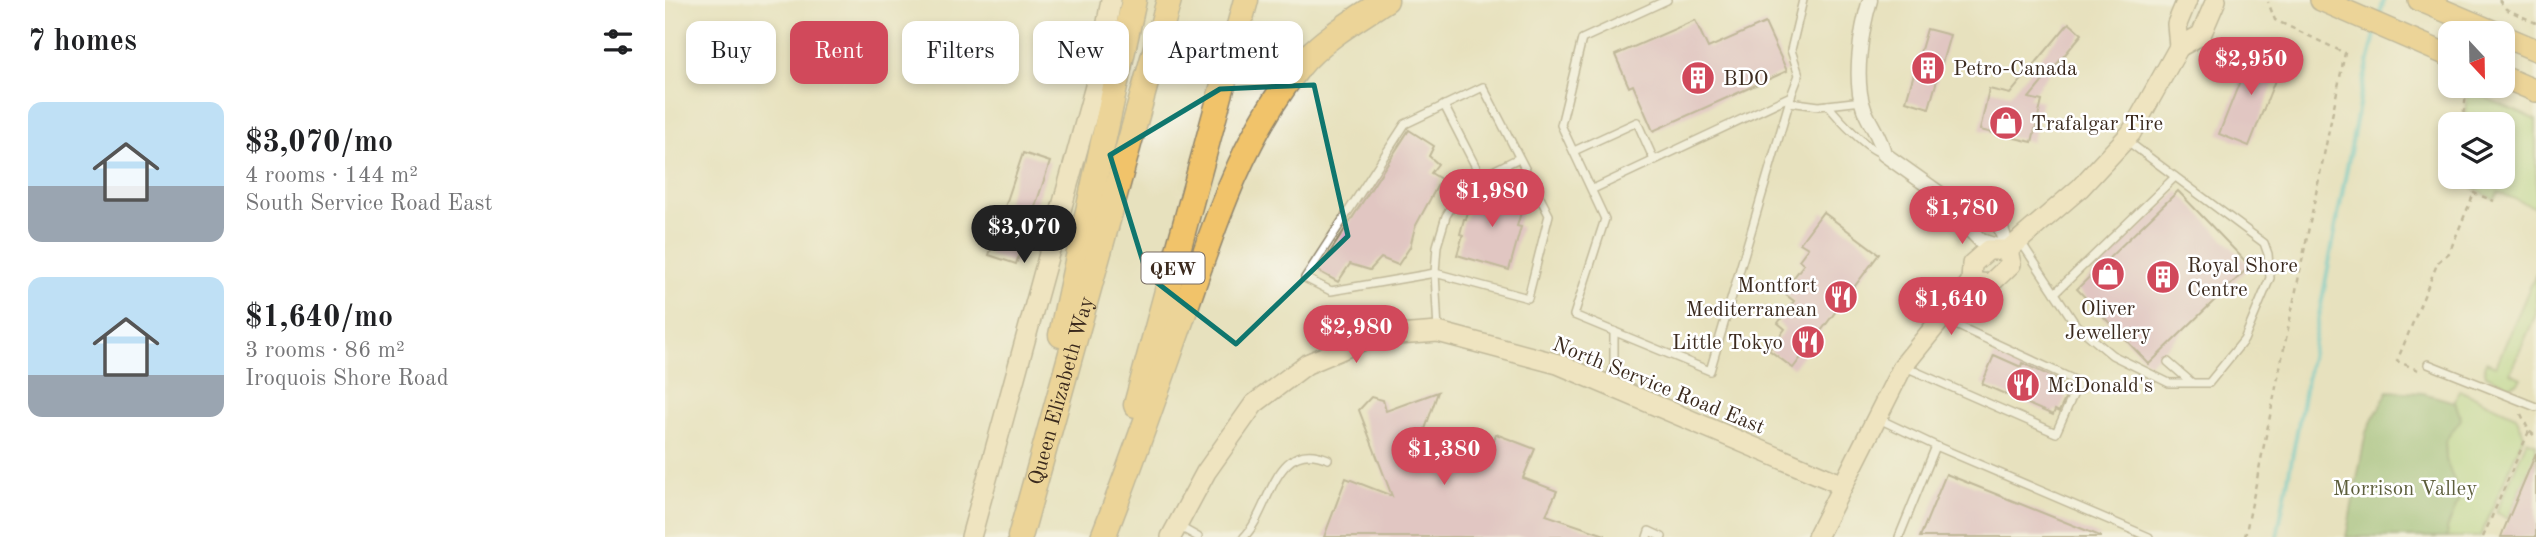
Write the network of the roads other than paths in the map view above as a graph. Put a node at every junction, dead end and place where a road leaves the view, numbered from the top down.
1 (1111, 0) edge
2 (1134, 0) edge
3 (1169, 0) edge
4 (1246, 0) edge
5 (1386, 0) edge
6 (1667, 0) edge
7 (1803, 0) edge
8 (1870, 0) edge
9 (2175, 0) edge
10 (2187, 0) edge
11 (2215, 0) edge
12 (2419, 0) edge
13 (2326, 2) edge
14 (2469, 21) edge
15 (2177, 24) junction
16 (2515, 41) edge
17 (2179, 47) junction
18 (2536, 50) edge
19 (2438, 51) edge
20 (2515, 82) edge
21 (2536, 91) edge
22 (1790, 99) junction
23 (1862, 101) junction
24 (1444, 105) junction
25 (1828, 105) junction
26 (2126, 140) junction
27 (1574, 151) junction
28 (1884, 154) junction
29 (1519, 158) junction
30 (1654, 160) junction
31 (1481, 177) junction
32 (2175, 177) junction
33 (1593, 189) junction
34 (1950, 201) junction
35 (2014, 245) junction
36 (1435, 273) junction
37 (2055, 293) junction
38 (1941, 317) junction
39 (1614, 331) junction
40 (1438, 332) junction
41 (2168, 362) dead end
42 (1903, 366) junction
43 (2425, 368) road end
44 (2192, 383) junction
45 (1607, 385) junction
46 (2536, 407) edge
47 (1876, 417) junction
48 (1049, 436) junction
49 (1936, 446) junction
50 (1328, 459) dead end
51 (1843, 485) junction
52 (1174, 531) edge
53 (971, 537) edge
54 (1020, 537) edge
55 (1101, 537) edge
56 (1198, 537) edge
57 (1244, 537) edge
58 (1647, 537) edge
59 (1663, 537) edge
60 (1817, 537) edge
61 (1899, 537) edge
62 (2149, 537) edge

1 - 53 street
2 - 48 highway
3 - 48 highway, Queen Elizabeth Way
4 - 55 highway, QEW
5 - 55 highway
6 - 27 lane
7 - 22 lane
8 - 23 street
9 - 15 street
10 - 15 street
11 - 17 street
12 - 14 main road
13 - 19 main road
15 - 17 street
16 - 18 main road
17 - 26 street
20 - 21 main road
22 - 25 lane
22 - 30 lane
22 - 39 lane
23 - 25 lane
23 - 28 street
24 - 29 lane
24 - 31 lane
24 - 36 lane
25 - 28 lane
26 - 32 lane
26 - 35 street
27 - 30 lane
27 - 33 lane
28 - 34 street
29 - 31 lane
29 - 36 lane
30 - 33 lane
31 - 36 lane
32 - 37 lane
32 - 44 lane
33 - 39 lane
34 - 35 street
34 - 35 street
35 - 37 lane
35 - 38 street
36 - 40 lane
37 - 44 lane
38 - 42 street
38 - 42 lane
39 - 45 lane
40 - 45 street, North Service Road East
40 - 52 street, North Service Road East
41 - 44 lane
42 - 47 street
43 - 46 lane
45 - 51 street, North Service Road East
47 - 49 lane
47 - 51 street
48 - 54 highway, Queen Elizabeth Way
49 - 61 lane
49 - 62 lane
50 - 57 lane
51 - 60 street
52 - 56 lane
58 - 59 lane

